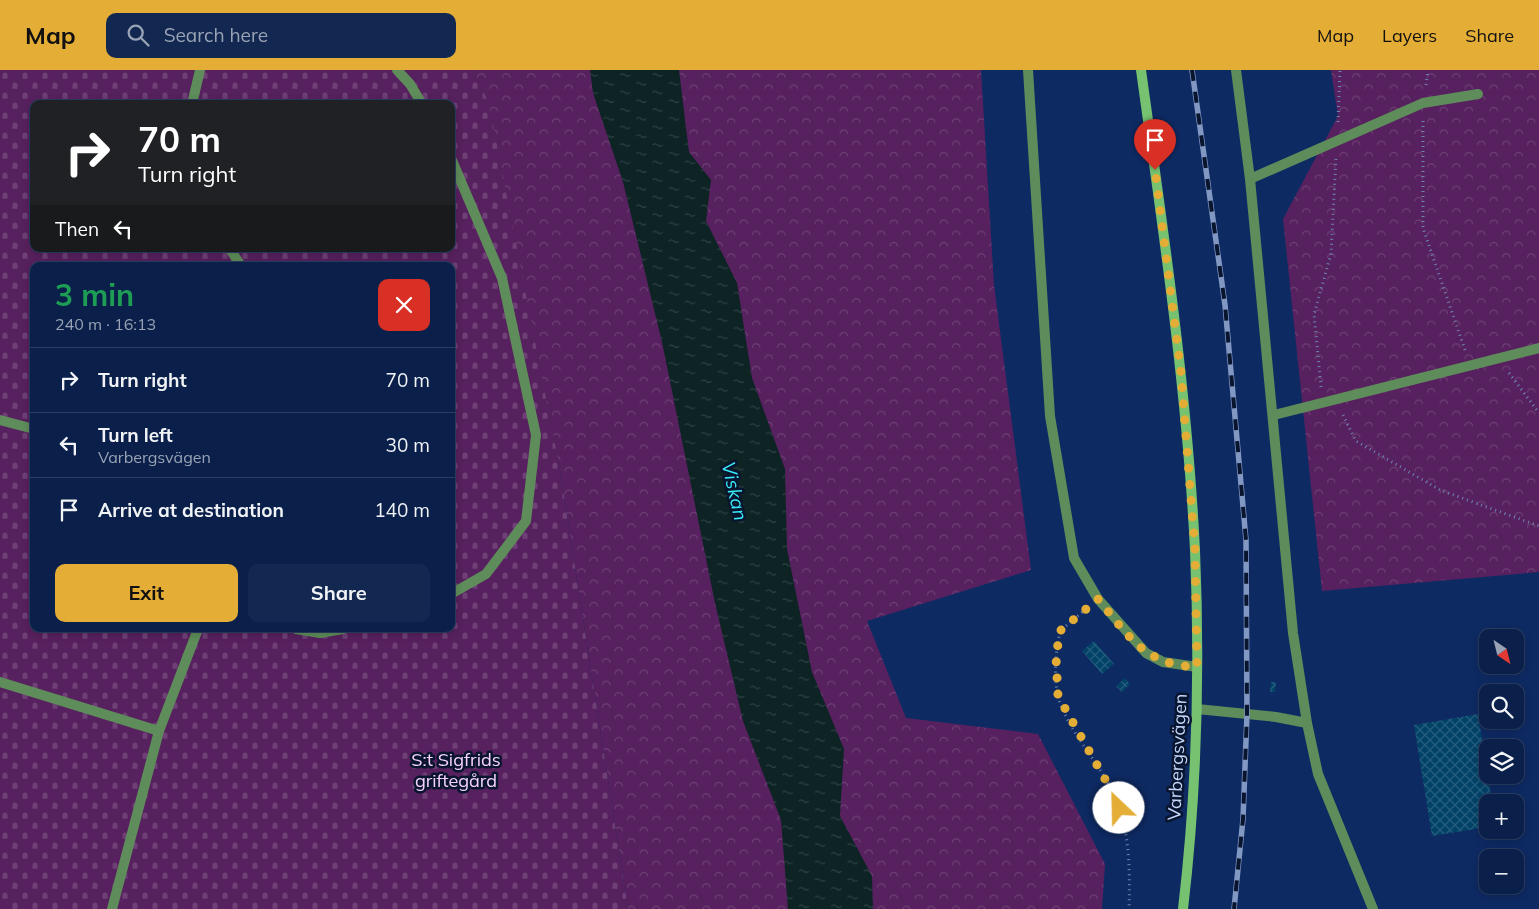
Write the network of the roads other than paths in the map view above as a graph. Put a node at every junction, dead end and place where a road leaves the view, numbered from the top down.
1 (200, 70) edge
2 (397, 70) edge
3 (1028, 70) edge
4 (1141, 70) edge
5 (1236, 70) edge
6 (1478, 94) dead end
7 (193, 100) edge
8 (420, 100) edge
9 (455, 167) edge
10 (1250, 179) junction
11 (1539, 348) edge
12 (1274, 415) junction
13 (0, 420) edge
14 (30, 428) edge
15 (455, 592) edge
16 (197, 632) edge
17 (1197, 667) junction
18 (0, 682) edge
19 (1197, 709) junction
20 (1307, 723) junction
21 (159, 731) junction
22 (112, 909) edge
23 (1183, 909) edge
24 (1373, 909) edge

1 - 7 street
2 - 8 street
3 - 17 street
4 - 17 main road, Varbergsvägen
5 - 10 street
6 - 10 street
9 - 15 street
10 - 12 street
11 - 12 street
12 - 20 street
13 - 14 street
16 - 21 street
17 - 19 main road, Varbergsvägen
18 - 21 street
19 - 20 street
19 - 23 main road, Varbergsvägen
20 - 24 street
21 - 22 street

